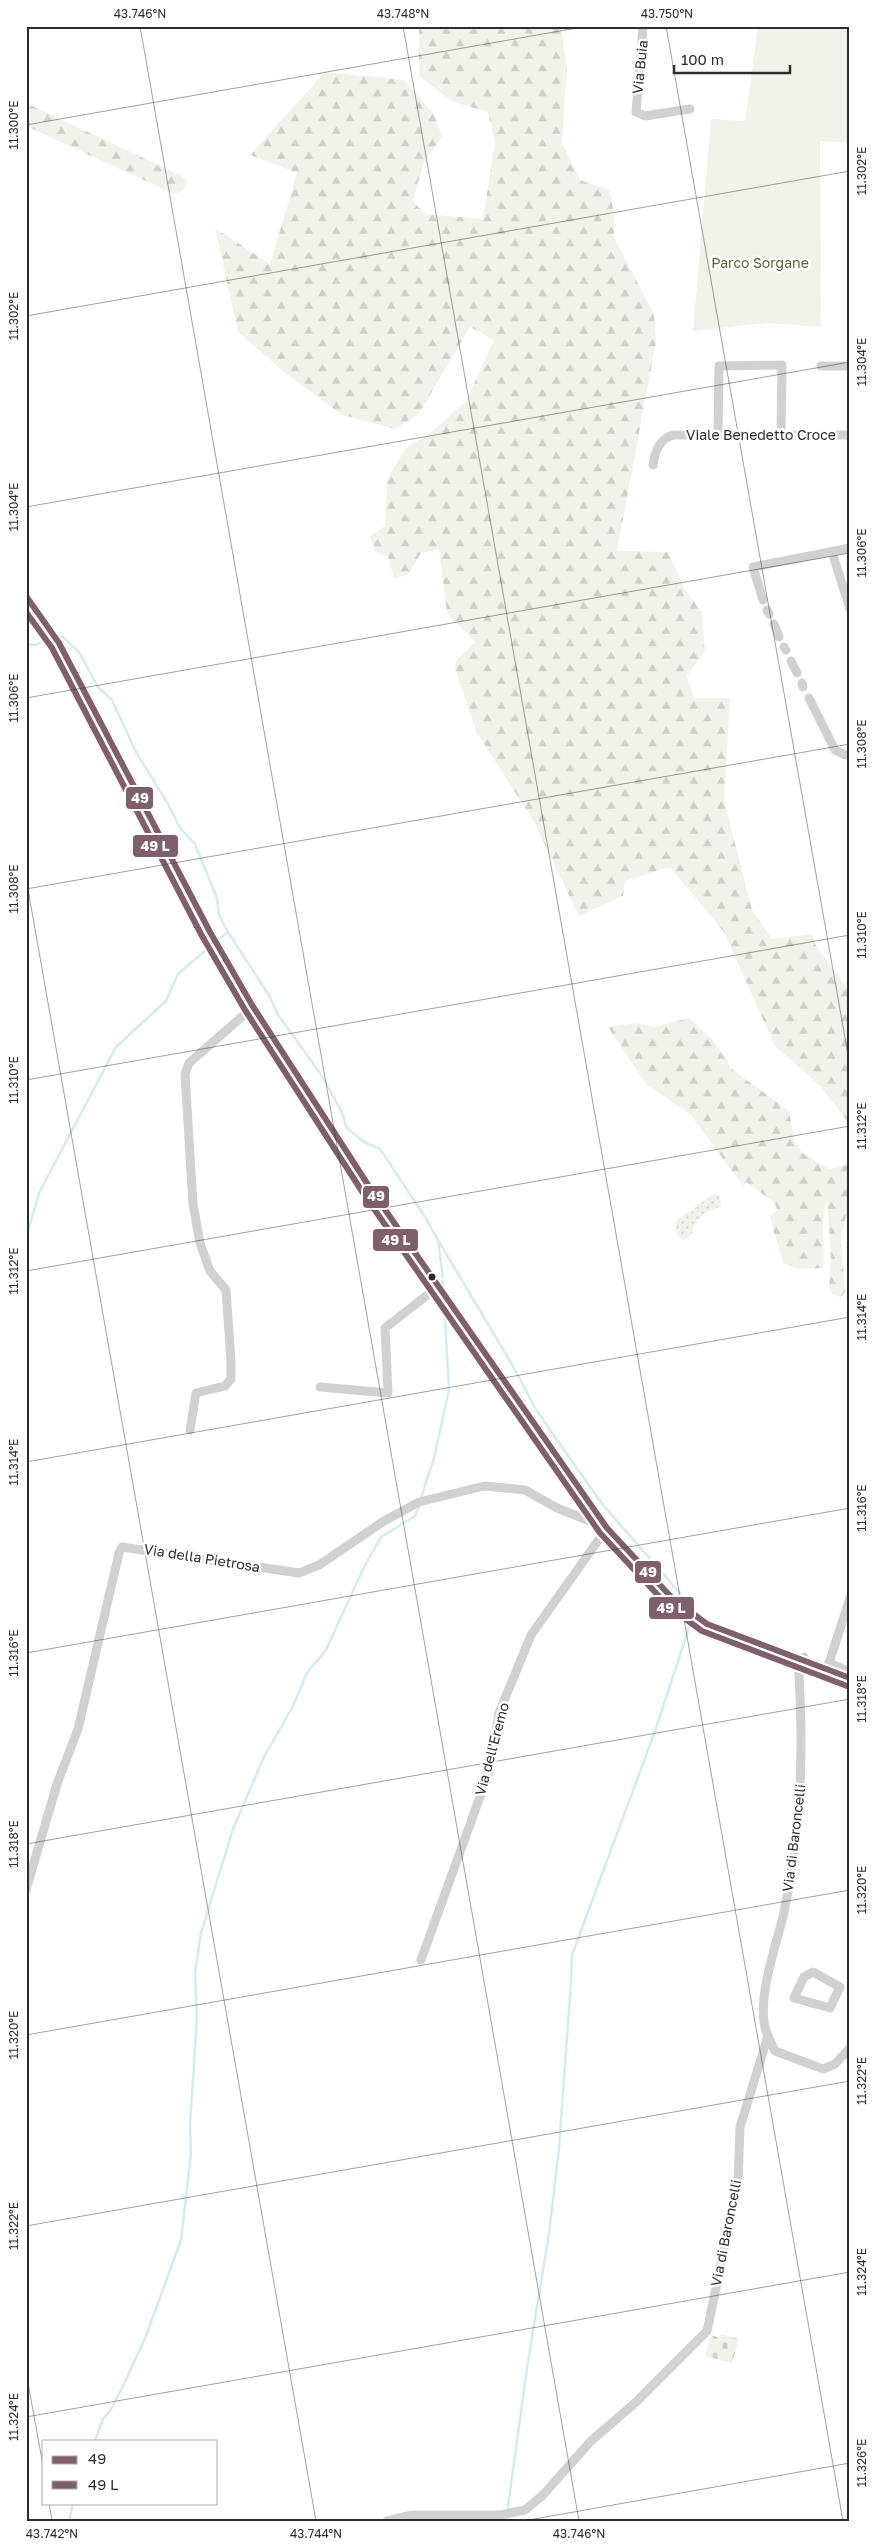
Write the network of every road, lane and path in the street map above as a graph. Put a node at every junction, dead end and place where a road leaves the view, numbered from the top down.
1 (643, 26) edge
2 (690, 109) dead end
3 (821, 366) dead end
4 (850, 366) edge
5 (718, 434) junction
6 (781, 435) junction
7 (850, 435) edge
8 (652, 465) dead end
9 (850, 548) edge
10 (832, 552) junction
11 (846, 586) edge
12 (26, 596) edge
13 (763, 600) dead end
14 (850, 609) edge
15 (774, 624) dead end
16 (780, 636) dead end
17 (791, 661) dead end
18 (797, 673) dead end
19 (809, 698) dead end
20 (850, 754) edge
21 (253, 1007) junction
22 (440, 1285) junction
23 (320, 1387) dead end
24 (190, 1430) dead end
25 (607, 1528) junction
26 (850, 1598) edge
27 (794, 1658) junction
28 (850, 1672) edge
29 (850, 1678) edge
30 (26, 1890) edge
31 (421, 1960) dead end
32 (794, 1998) joint
33 (768, 2036) junction
34 (850, 2048) edge
35 (387, 2521) edge

1 - 2 street, Via Buia
3 - 4 street
5 - 6 street, Viale Benedetto Croce
5 - 6 street
5 - 8 street, Viale Benedetto Croce
6 - 7 street, Viale Benedetto Croce
9 - 10 street
10 - 11 street
10 - 13 street
11 - 14 street
12 - 21 street
15 - 16 street
17 - 18 street
19 - 20 street
21 - 22 street
21 - 24 street
22 - 23 street
22 - 25 street
25 - 27 street
25 - 30 street, Via della Pietrosa
25 - 31 street, Via dell'Eremo
26 - 28 street
27 - 29 street
27 - 33 street, Via di Baroncelli
32 - 32 street
33 - 34 street
33 - 35 street, Via di Baroncelli

